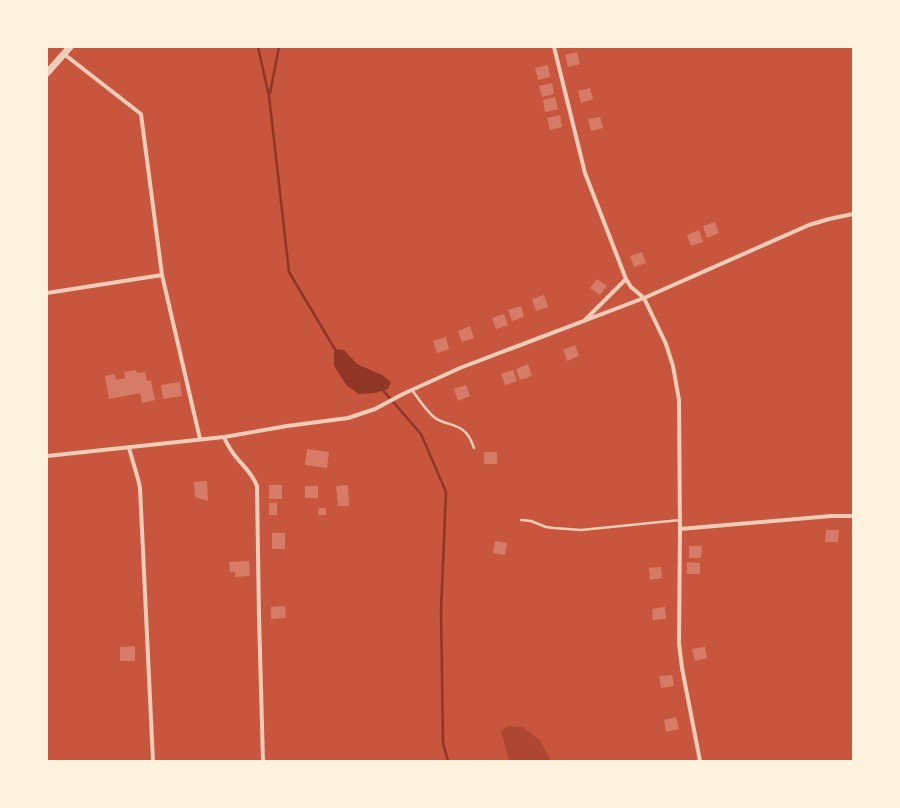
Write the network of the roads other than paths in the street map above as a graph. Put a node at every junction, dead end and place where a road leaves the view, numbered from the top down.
1 (70, 47) edge
2 (554, 47) edge
3 (64, 54) junction
4 (47, 73) edge
5 (853, 214) edge
6 (162, 275) junction
7 (626, 279) junction
8 (47, 293) edge
9 (644, 298) junction
10 (583, 321) junction
11 (412, 390) junction
12 (224, 437) junction
13 (200, 439) junction
14 (129, 448) junction
15 (474, 448) dead end
16 (47, 456) edge
17 (853, 516) edge
18 (521, 520) dead end
19 (680, 520) junction
20 (680, 529) junction
21 (153, 761) edge
22 (262, 761) edge
23 (700, 761) edge

1 - 3 street
2 - 7 street
3 - 4 street
3 - 6 street
5 - 9 street
6 - 8 street
6 - 13 street
7 - 9 street
7 - 10 street
9 - 10 street
9 - 19 street
10 - 11 street
11 - 12 street
11 - 15 lane
12 - 13 street
12 - 22 street
13 - 14 street
14 - 16 street
14 - 21 street
17 - 20 street
18 - 19 lane
19 - 20 street
20 - 23 street

